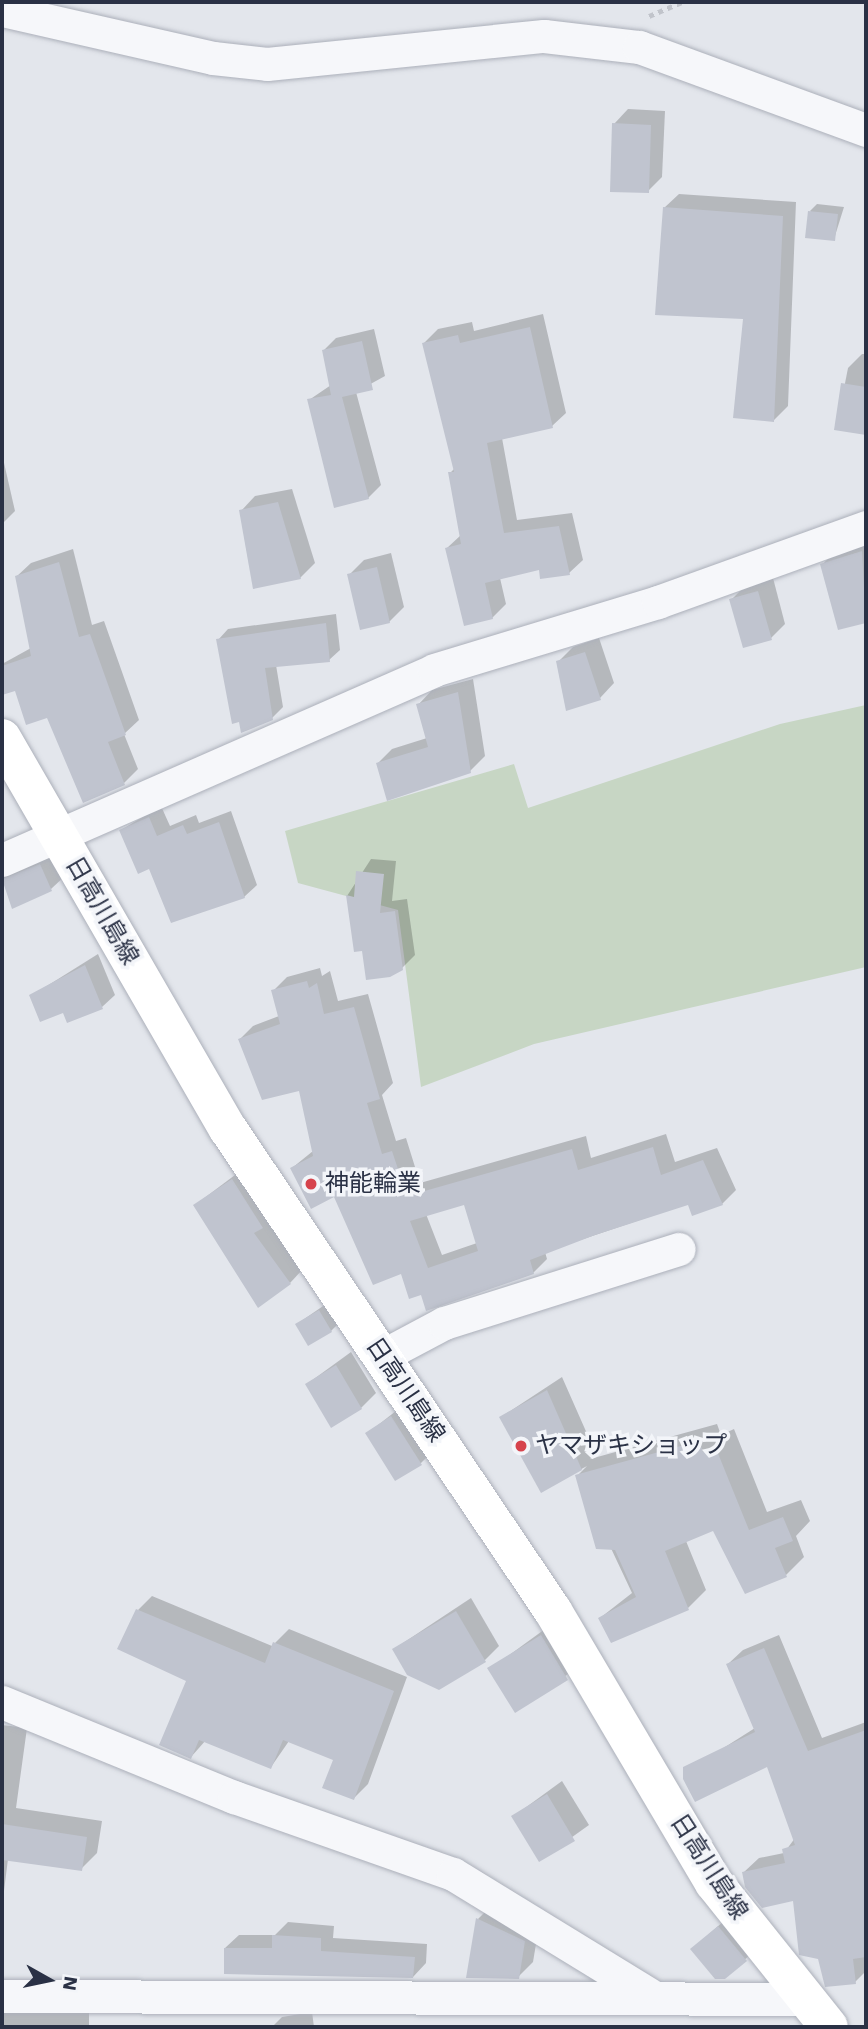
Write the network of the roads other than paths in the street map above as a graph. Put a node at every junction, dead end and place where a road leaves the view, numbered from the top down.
1 (2, 10) edge
2 (866, 130) edge
3 (866, 527) edge
4 (2, 738) edge
5 (58, 836) junction
6 (2, 860) edge
7 (679, 1249) dead end
8 (382, 1356) junction
9 (2, 1702) edge
10 (649, 1994) junction
11 (2, 1996) edge
12 (804, 1999) junction
13 (829, 2027) edge

1 - 2 street
3 - 5 street
4 - 5 main road, 日高川島線
5 - 6 street
5 - 8 main road, 日高川島線
7 - 8 street
8 - 12 main road, 日高川島線
9 - 10 street
10 - 11 street
10 - 12 street
12 - 13 main road, 日高川島線

